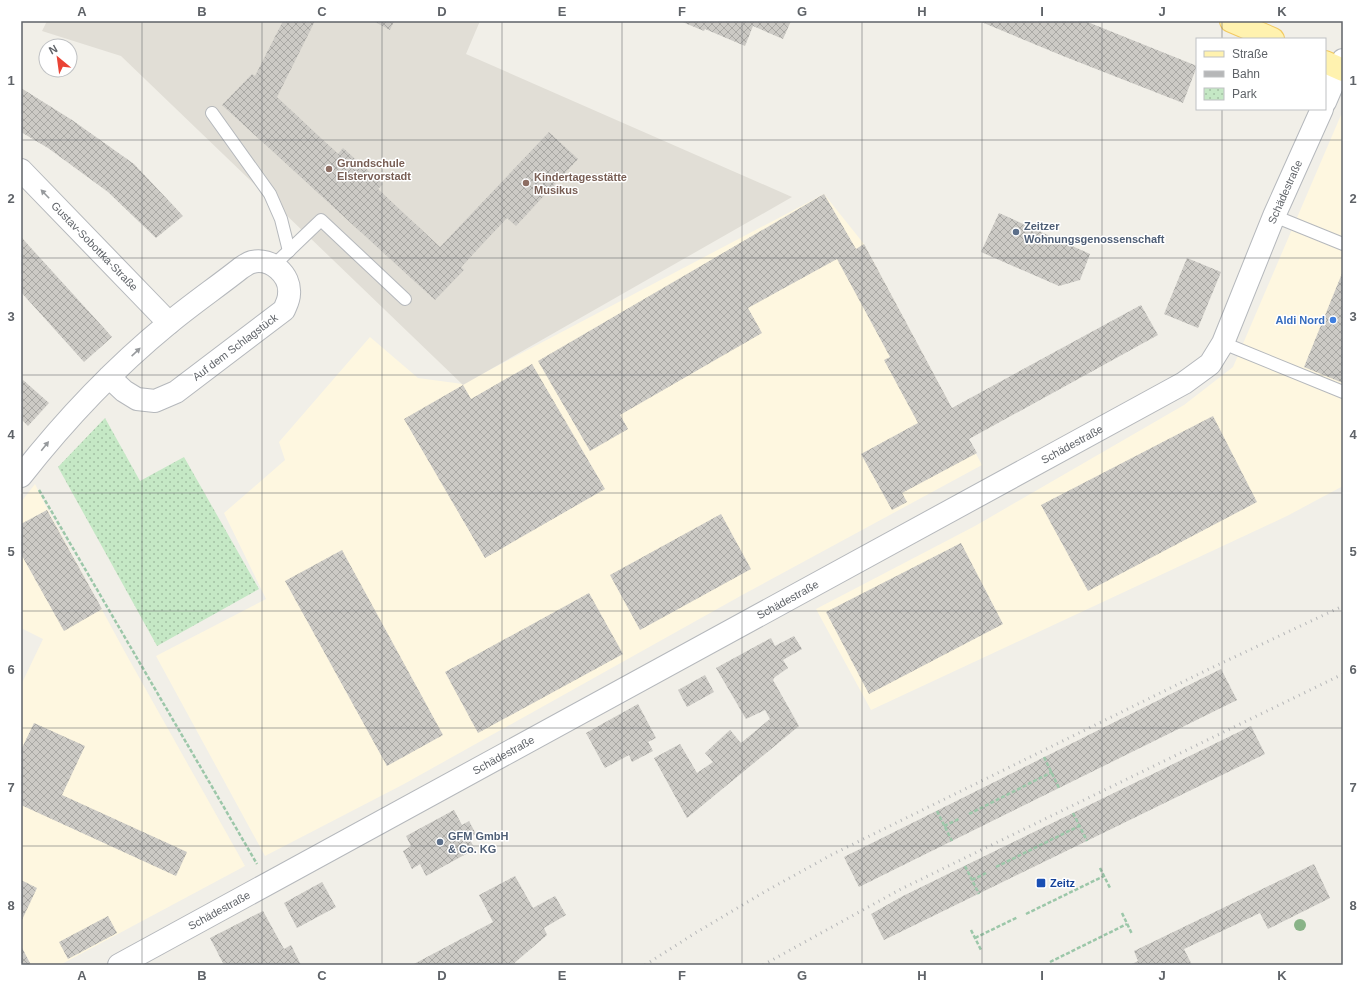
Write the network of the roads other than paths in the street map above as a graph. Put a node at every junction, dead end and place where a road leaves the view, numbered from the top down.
1 (1231, 21) edge
2 (1271, 38) edge
3 (1338, 65) edge
4 (1326, 99) edge
5 (1322, 110) edge
6 (212, 113) dead end
7 (21, 170) edge
8 (1274, 216) junction
9 (1343, 244) edge
10 (281, 258) junction
11 (405, 299) dead end
12 (169, 323) junction
13 (1223, 343) junction
14 (109, 377) junction
15 (1343, 392) edge
16 (24, 473) edge
17 (119, 965) edge

1 - 2 main road
3 - 4 street
5 - 8 street, Schädestraße
6 - 10 lane
12 -> 7 street, Gustav-Sobottka-Straße
8 - 9 lane
8 - 13 street, Schädestraße
10 - 11 lane
10 - 12 street
10 - 14 street, Auf dem Schlagstück
14 -> 12 street
13 - 15 lane
13 - 17 street, Schädestraße
16 -> 14 street

